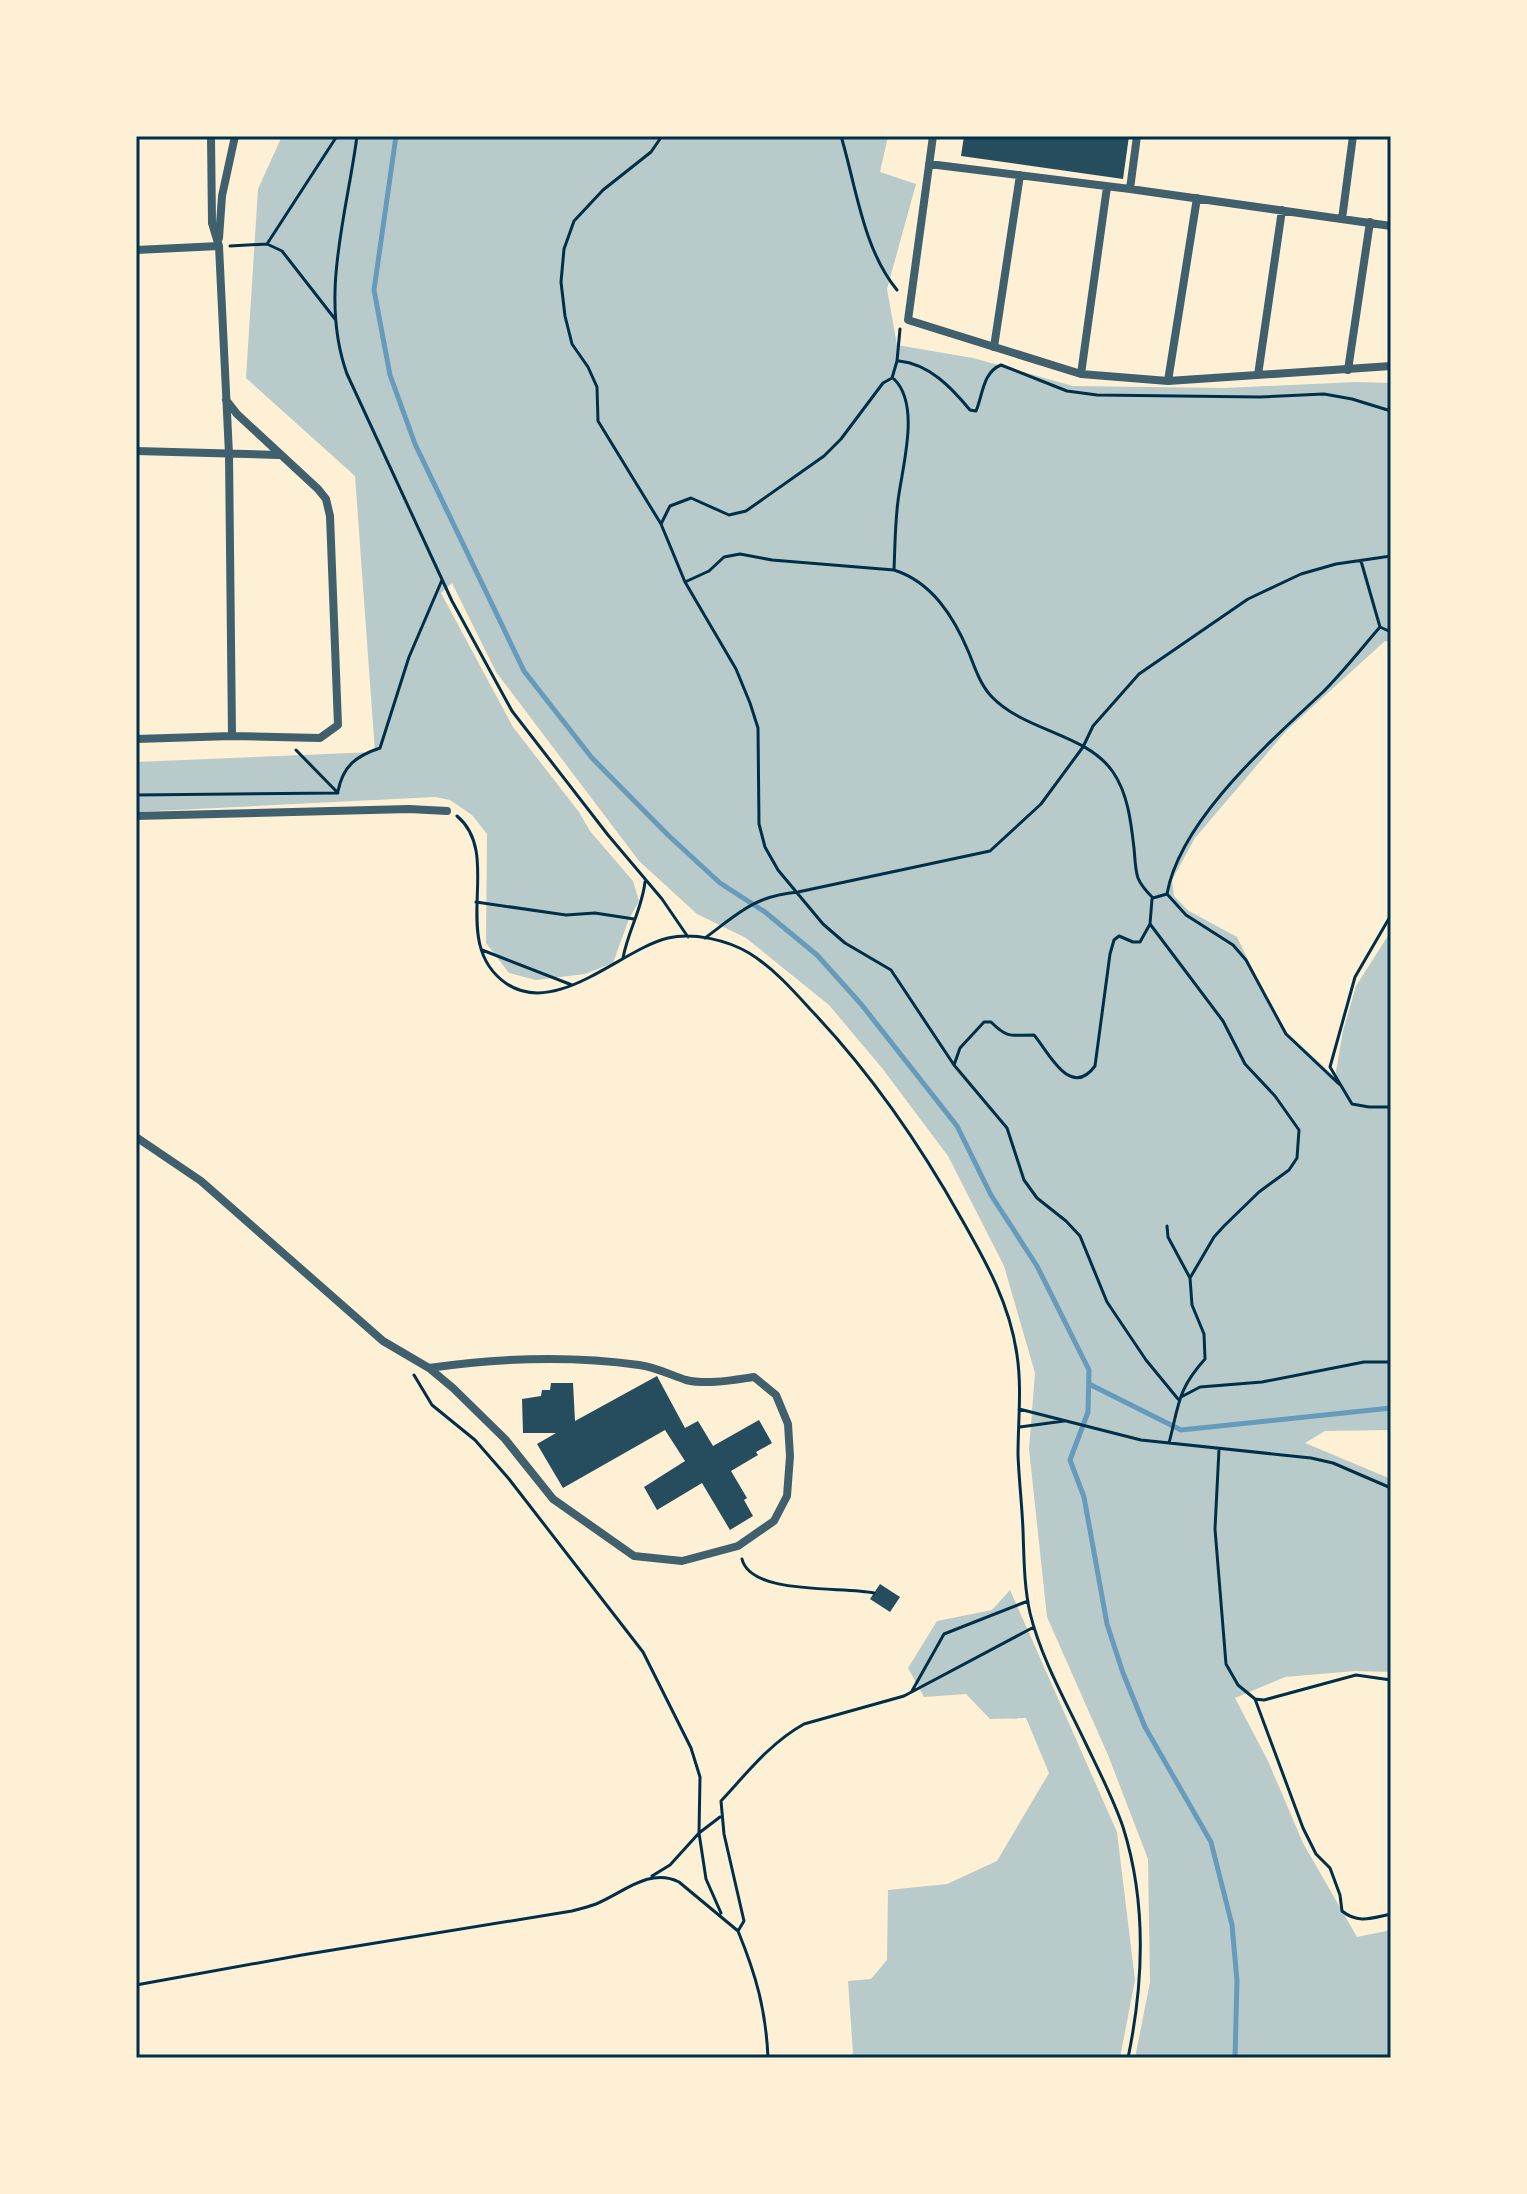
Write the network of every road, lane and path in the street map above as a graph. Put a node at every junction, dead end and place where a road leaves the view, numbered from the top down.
1 (211, 136) edge
2 (235, 136) edge
3 (337, 136) edge
4 (357, 136) edge
5 (662, 136) edge
6 (841, 136) edge
7 (933, 136) edge
8 (1137, 136) edge
9 (1353, 136) edge
10 (929, 164) junction
11 (1020, 175) junction
12 (1107, 187) junction
13 (1130, 189) junction
14 (1197, 198) junction
15 (1282, 210) junction
16 (1342, 219) junction
17 (1370, 222) junction
18 (1391, 226) edge
19 (267, 244) junction
20 (219, 246) junction
21 (136, 250) edge
22 (897, 290) dead end
23 (335, 319) junction
24 (905, 320) junction
25 (994, 347) junction
26 (1391, 366) edge
27 (1348, 370) junction
28 (1081, 374) junction
29 (1258, 375) junction
30 (892, 378) junction
31 (1168, 381) junction
32 (225, 399) junction
33 (1371, 405) dead end
34 (1391, 411) edge
35 (136, 451) edge
36 (229, 454) junction
37 (280, 455) junction
38 (661, 524) junction
39 (1391, 556) edge
40 (1361, 561) junction
41 (894, 570) junction
42 (442, 580) junction
43 (685, 582) junction
44 (1380, 627) junction
45 (1391, 632) edge
46 (232, 736) junction
47 (136, 739) edge
48 (285, 739) junction
49 (1083, 747) junction
50 (338, 793) junction
51 (136, 795) edge
52 (447, 811) joint
53 (346, 812) junction
54 (136, 816) edge
55 (646, 880) junction
56 (798, 892) junction
57 (1167, 894) junction
58 (1153, 898) junction
59 (476, 902) junction
60 (1391, 915) edge
61 (634, 919) junction
62 (1150, 924) junction
63 (688, 937) junction
64 (705, 938) junction
65 (482, 950) junction
66 (623, 958) junction
67 (572, 985) junction
68 (954, 1065) junction
69 (1339, 1084) junction
70 (1391, 1107) edge
71 (136, 1137) edge
72 (1167, 1226) dead end
73 (1190, 1278) junction
74 (411, 1356) junction
75 (1391, 1362) edge
76 (429, 1368) junction
77 (1178, 1399) junction
78 (1019, 1409) junction
79 (1064, 1421) junction
80 (1019, 1428) junction
81 (1169, 1443) junction
82 (1219, 1449) junction
83 (1391, 1488) edge
84 (738, 1546) junction
85 (874, 1593) dead end
86 (1028, 1601) junction
87 (1034, 1627) junction
88 (1391, 1680) edge
89 (909, 1693) junction
90 (1255, 1699) junction
91 (721, 1816) junction
92 (699, 1833) junction
93 (649, 1878) junction
94 (1391, 1914) edge
95 (723, 1917) junction
96 (738, 1931) junction
97 (136, 1985) edge
98 (768, 2058) edge
99 (1128, 2058) edge

1 - 20 street
2 - 20 street
3 - 19 path
4 - 23 path
5 - 38 path
6 - 22 path
7 - 10 street
8 - 13 street
9 - 16 street
10 - 11 street
10 - 24 street
11 - 12 street
11 - 25 street
12 - 13 street
12 - 28 street
13 - 14 street
14 - 15 street
14 - 31 street
15 - 16 street
15 - 29 street
16 - 17 street
17 - 18 street
17 - 27 street
19 - 20 path
19 - 23 path
20 - 21 street
20 - 32 street
23 - 42 path
24 - 25 street
24 - 30 path
25 - 28 street
26 - 27 street
27 - 29 street
28 - 31 street
29 - 31 street
30 - 38 path
30 - 41 path
32 - 36 street
32 - 37 street
33 - 34 path
35 - 36 street
36 - 37 street
36 - 46 street
37 - 48 street
38 - 43 path
39 - 40 path
40 - 44 path
40 - 49 path
41 - 43 path
41 - 49 path
42 - 50 path
42 - 55 path
43 - 56 path
44 - 45 path
44 - 57 path
46 - 47 street
46 - 48 street
48 - 50 path
49 - 56 path
49 - 58 path
50 - 51 path
50 - 53 path
52 - 53 street
52 - 59 path
53 - 54 street
55 - 61 path
55 - 63 path
56 - 64 path
56 - 68 path
57 - 58 path
57 - 69 path
58 - 62 path
59 - 61 path
59 - 65 path
60 - 69 path
61 - 66 path
62 - 68 path
62 - 73 path
63 - 64 path
63 - 66 path
64 - 78 path
65 - 67 path
65 - 67 path
66 - 67 path
68 - 77 path
69 - 70 path
71 - 74 street
72 - 73 path
73 - 77 path
74 - 76 street
74 - 92 path
75 - 77 path
76 - 84 street
76 - 84 street
77 - 81 path
78 - 79 path
78 - 80 path
79 - 80 path
79 - 81 path
80 - 86 path
81 - 82 path
82 - 83 path
82 - 90 path
84 - 85 path
86 - 87 path
86 - 89 path
87 - 89 path
87 - 99 path
88 - 90 path
89 - 91 path
90 - 94 path
91 - 92 path
91 - 96 path
92 - 93 path
92 - 95 path
93 - 95 path
93 - 97 path
95 - 96 path
96 - 98 path

